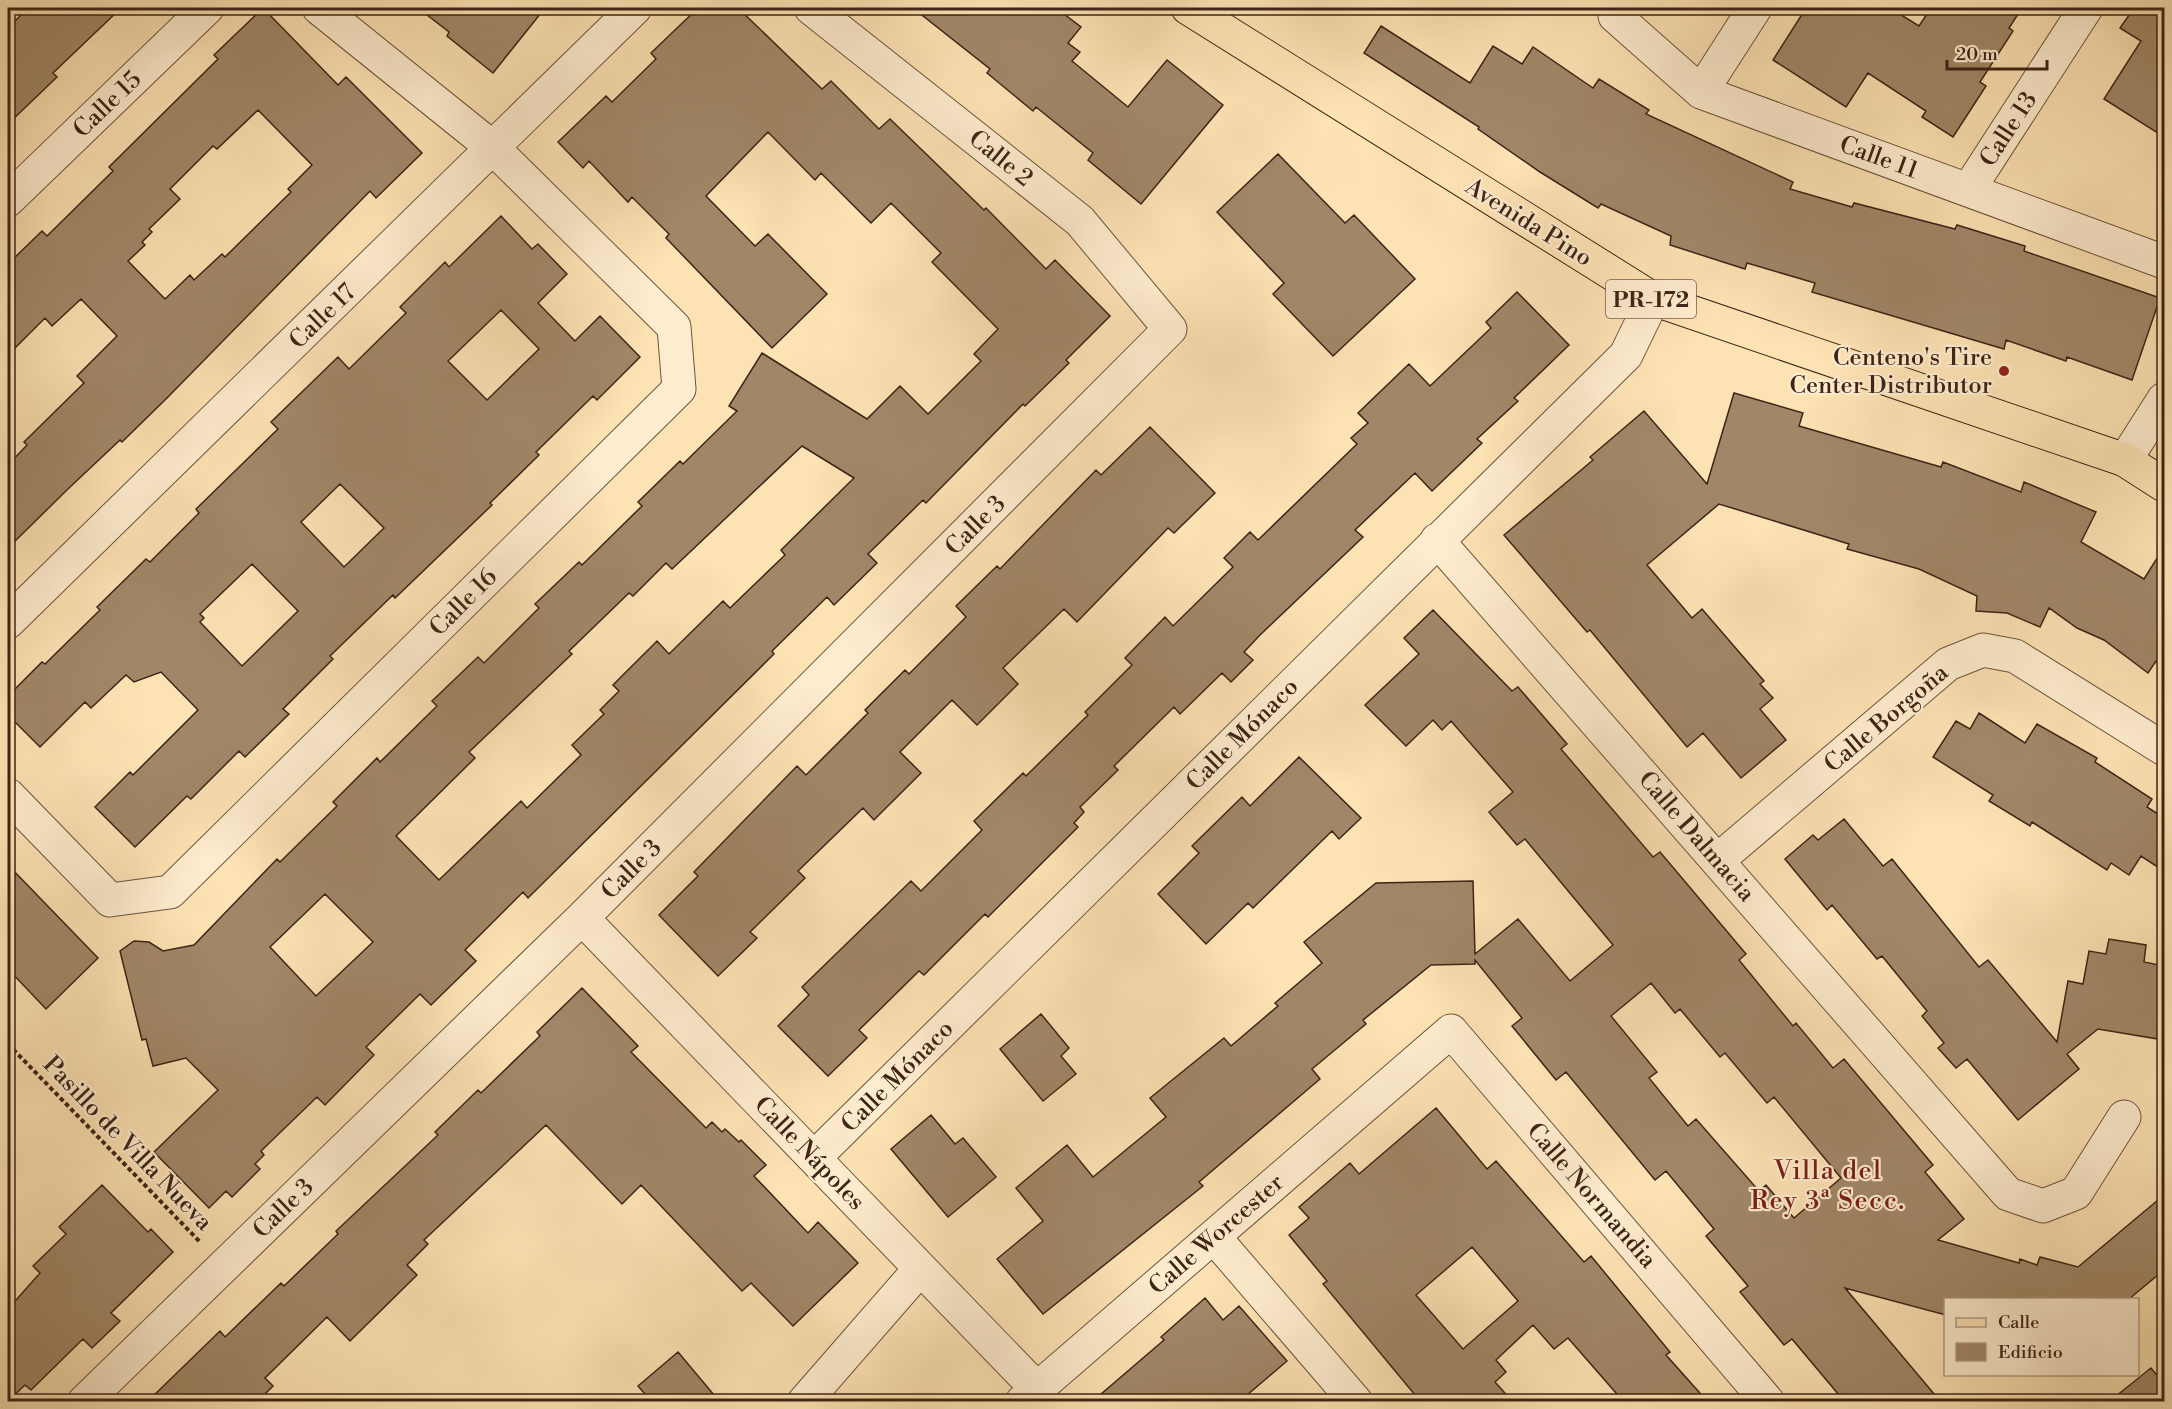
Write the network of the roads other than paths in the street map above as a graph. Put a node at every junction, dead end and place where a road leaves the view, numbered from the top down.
1 (207, 8) edge
2 (319, 8) edge
3 (635, 8) edge
4 (811, 8) edge
5 (1755, 8) edge
6 (2086, 8) edge
7 (1207, 13) edge
8 (1615, 16) dead end
9 (1701, 92) junction
10 (493, 148) junction
11 (1969, 189) junction
12 (8, 200) edge
13 (2164, 262) edge
14 (1653, 299) junction
15 (1170, 329) joint
16 (2164, 399) edge
17 (2125, 460) junction
18 (2164, 485) edge
19 (1437, 540) junction
20 (8, 622) edge
21 (2164, 749) edge
22 (8, 795) edge
23 (1718, 860) junction
24 (582, 918) junction
25 (1410, 1067) joint
26 (2124, 1117) dead end
27 (815, 1157) junction
28 (1214, 1237) junction
29 (920, 1269) junction
30 (1029, 1395) edge
31 (84, 1401) edge
32 (804, 1401) edge
33 (1356, 1401) edge
34 (1768, 1401) edge

1 - 12 street, Calle 15
2 - 10 street
3 - 10 street, Calle 17
4 - 15 street, Calle 2
5 - 9 street
6 - 11 street, Calle 13
7 - 14 main road, Avenida Pino / PR-172
8 - 9 street, Calle 11
9 - 11 street, Calle 11
10 - 20 street, Calle 17
10 - 22 street, Calle 16
11 - 13 street, Calle 11
14 - 17 main road, Avenida Pino / PR-172
14 - 19 street, Calle Mónaco
15 - 24 street, Calle 3
16 - 17 street
17 - 18 main road, Avenida Pino / PR-172
19 - 23 street, Calle Dalmacia
19 - 27 street, Calle Mónaco
21 - 23 street, Calle Borgoña
23 - 26 street, Calle Dalmacia
24 - 27 street, Calle Nápoles
24 - 31 street, Calle 3
25 - 28 street, Calle Worcester
25 - 34 street, Calle Normandia
27 - 29 street, Calle Nápoles
28 - 30 street, Calle Worcester
28 - 33 street
29 - 30 street, Calle Nápoles
29 - 32 street

